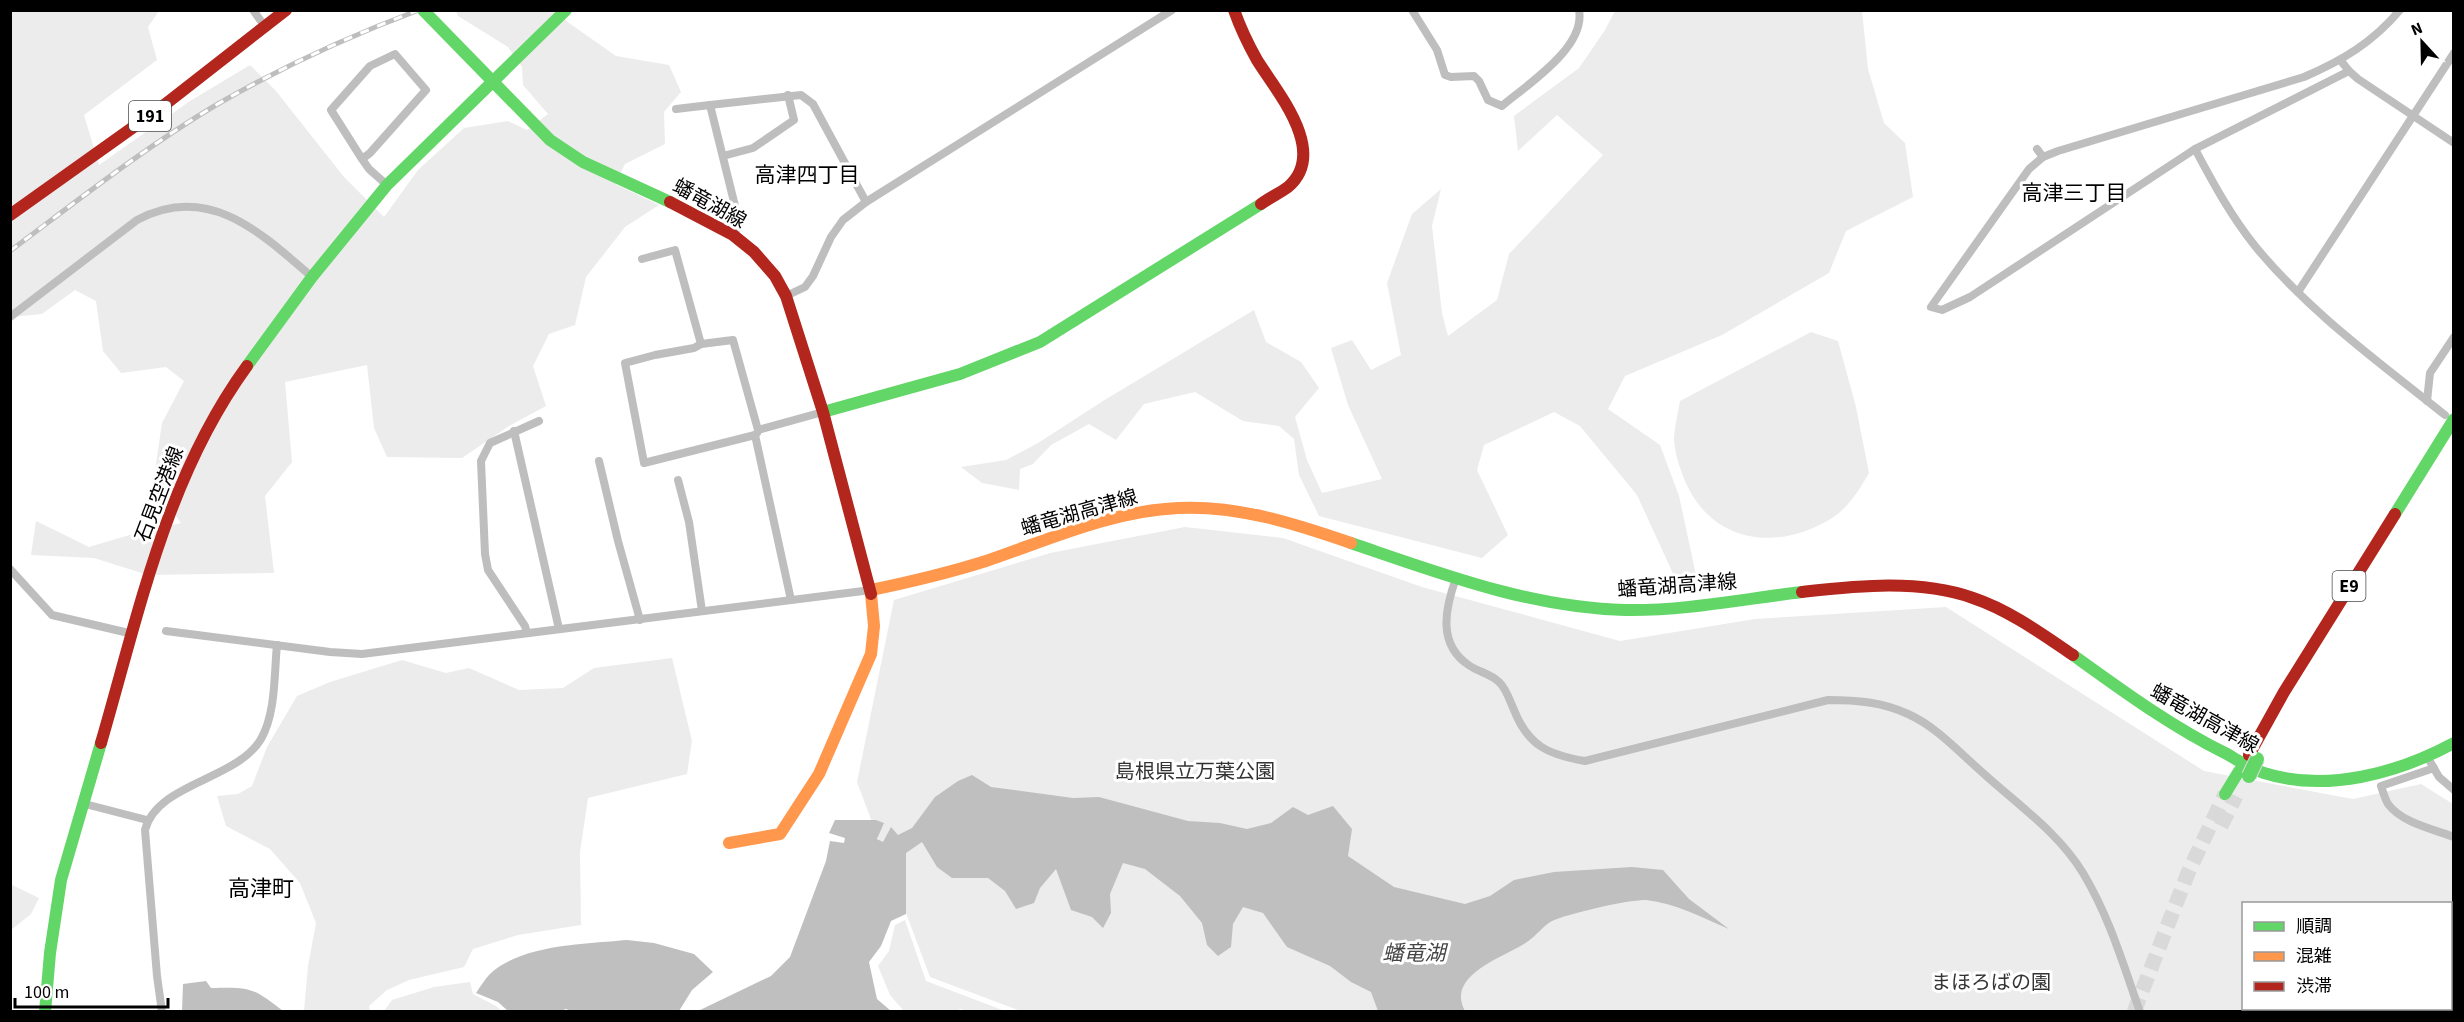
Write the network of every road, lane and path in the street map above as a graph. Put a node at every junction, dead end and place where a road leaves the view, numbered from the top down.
1 (252, 10) edge
2 (286, 10) edge
3 (423, 10) edge
4 (566, 10) edge
5 (1172, 10) edge
6 (1234, 10) edge
7 (1413, 10) edge
8 (1579, 10) edge
9 (2400, 10) edge
10 (266, 28) junction
11 (2454, 53) edge
12 (2341, 61) junction
13 (2349, 71) junction
14 (493, 82) junction
15 (788, 95) junction
16 (710, 105) junction
17 (676, 109) dead end
18 (2414, 116) junction
19 (2454, 142) edge
20 (2037, 149) dead end
21 (2195, 149) junction
22 (723, 156) junction
23 (2043, 158) junction
24 (362, 159) junction
25 (387, 185) junction
26 (866, 201) junction
27 (10, 214) edge
28 (733, 235) junction
29 (642, 259) dead end
30 (312, 277) junction
31 (2298, 292) junction
32 (786, 296) junction
33 (10, 317) edge
34 (2454, 337) edge
35 (701, 344) junction
36 (2427, 401) junction
37 (823, 412) junction
38 (2449, 417) edge
39 (539, 422) dead end
40 (514, 431) junction
41 (757, 433) junction
42 (2454, 434) edge
43 (600, 460) dead end
44 (678, 480) dead end
45 (10, 569) edge
46 (1456, 578) junction
47 (871, 590) junction
48 (791, 600) junction
49 (702, 611) junction
50 (640, 620) junction
51 (559, 629) junction
52 (166, 632) dead end
53 (526, 633) junction
54 (133, 634) junction
55 (277, 645) junction
56 (2454, 743) edge
57 (2431, 763) junction
58 (2248, 765) junction
59 (2454, 790) edge
60 (2230, 795) tunnel mouth
61 (85, 804) junction
62 (147, 820) junction
63 (2454, 837) edge
64 (729, 843) dead end
65 (45, 1011) edge
66 (162, 1011) edge
67 (2140, 1011) edge

1 - 10 street
2 - 10 main road, 191
3 - 14 main road, 蟠竜湖線
4 - 14 main road, 石見空港線
5 - 26 street
6 - 37 main road
7 - 8 street
9 - 12 street
10 - 27 main road, 191
11 - 18 street
12 - 13 street
12 - 23 street
13 - 18 street
13 - 21 street
14 - 25 main road, 石見空港線
14 - 28 main road, 蟠竜湖線
15 - 16 street
15 - 22 street
15 - 26 street
16 - 17 street
16 - 22 street
18 - 19 street
18 - 31 street
20 - 23 street
21 - 23 street
21 - 31 street
22 - 28 street
24 - 24 street
24 - 25 street
25 - 30 main road, 石見空港線
26 - 32 street
28 - 32 main road, 蟠竜湖線
29 - 35 street
30 - 33 street
30 - 54 main road, 石見空港線
31 - 36 street
32 - 37 main road, 蟠竜湖線
34 - 36 street
35 - 41 street
35 - 41 street
36 - 38 street
37 - 41 street
37 - 47 main road, 蟠竜湖線
38 - 58 main road, E9
39 - 40 street
40 - 51 street
40 - 53 street
41 - 48 street
42 - 58 main road, E9
43 - 50 street
44 - 49 street
45 - 54 street
46 - 47 main road, 蟠竜湖高津線
46 - 58 main road, 蟠竜湖高津線
46 - 67 street
47 - 48 street
47 - 64 main road, 蟠竜湖線
48 - 49 street
49 - 50 street
50 - 51 street
51 - 53 street
52 - 55 street
53 - 55 street
54 - 61 main road, 石見空港線
55 - 62 street
56 - 57 main road, 蟠竜湖高津線
57 - 58 main road, 蟠竜湖高津線
57 - 59 street
57 - 63 street
58 - 60 main road, E9
61 - 62 street
61 - 65 main road, 石見空港線
62 - 66 street

